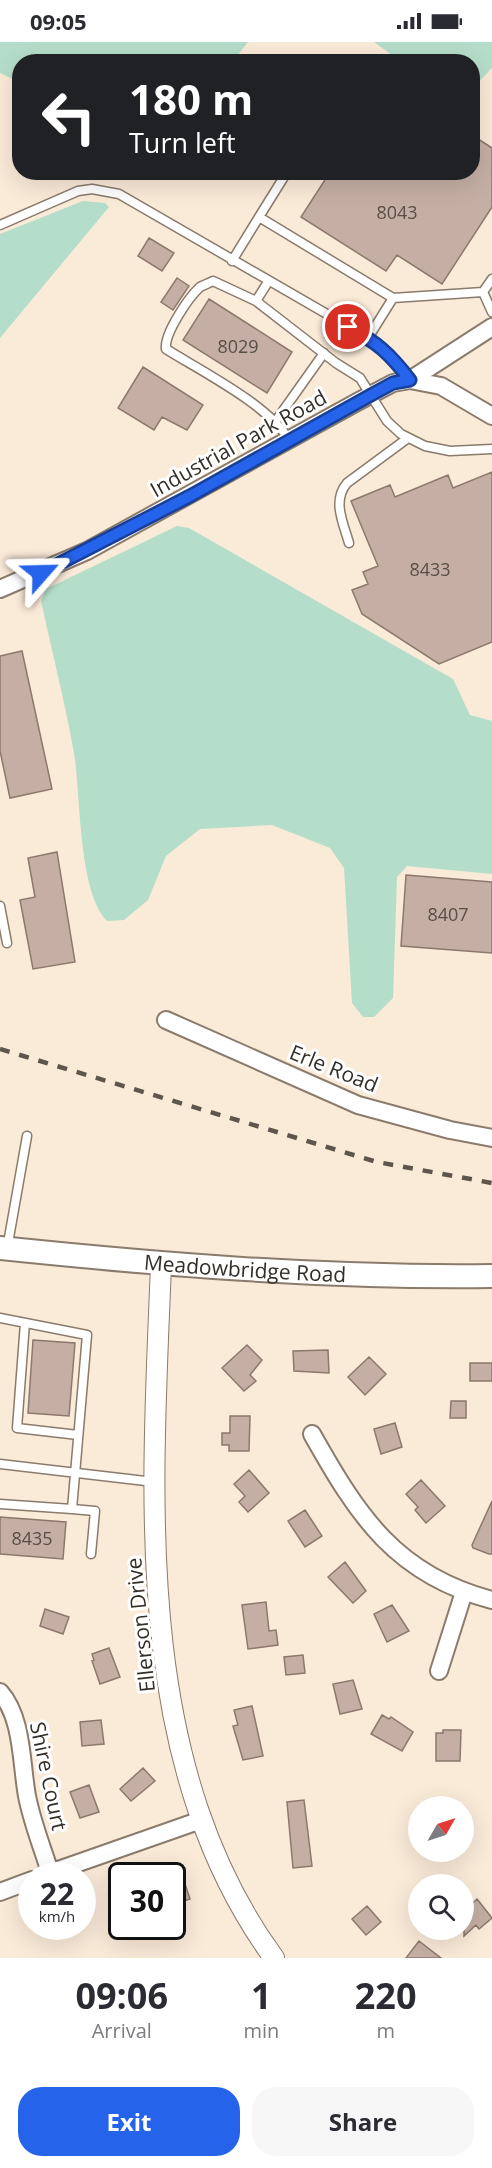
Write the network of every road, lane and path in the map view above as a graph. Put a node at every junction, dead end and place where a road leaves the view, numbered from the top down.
1 (282, 180) edge
2 (260, 218) junction
3 (0, 225) edge
4 (232, 261) junction
5 (492, 279) edge
6 (268, 282) junction
7 (483, 292) junction
8 (393, 298) junction
9 (256, 302) junction
10 (492, 312) edge
11 (492, 327) edge
12 (368, 338) junction
13 (324, 353) junction
14 (410, 380) junction
15 (371, 395) junction
16 (492, 416) edge
17 (274, 422) junction
18 (408, 438) junction
19 (289, 440) junction
20 (492, 449) edge
21 (349, 543) dead end
22 (0, 589) edge
23 (0, 906) edge
24 (7, 944) dead end
25 (166, 1020) dead end
26 (27, 1136) dead end
27 (492, 1138) edge
28 (3, 1249) edge
29 (161, 1265) junction
30 (492, 1276) edge
31 (0, 1318) edge
32 (26, 1323) junction
33 (312, 1434) dead end
34 (78, 1435) junction
35 (0, 1464) edge
36 (75, 1473) junction
37 (156, 1482) junction
38 (0, 1504) edge
39 (72, 1509) junction
40 (91, 1554) dead end
41 (464, 1592) junction
42 (492, 1600) edge
43 (439, 1671) dead end
44 (0, 1692) edge
45 (201, 1821) junction
46 (44, 1862) edge
47 (82, 1862) edge
48 (18, 1885) edge
49 (0, 1892) edge
50 (274, 1958) edge

1 - 2 lane
2 - 4 lane
2 - 8 lane
3 - 4 lane
4 - 6 lane
5 - 7 lane
6 - 9 lane
6 - 12 lane
7 - 8 lane
7 - 10 lane
8 - 12 lane
9 - 13 lane
9 - 17 lane
11 - 14 street, Industrial Park Road
12 - 14 lane
13 - 15 lane
13 - 17 lane
14 - 15 street, Industrial Park Road
14 - 16 street
15 - 18 lane
15 - 19 street, Industrial Park Road
17 - 19 lane
18 - 20 lane
18 - 21 lane
19 - 22 street, Industrial Park Road
23 - 24 lane
25 - 27 street, Erle Road
26 - 28 lane
28 - 29 main road, Meadowbridge Road
29 - 30 main road, Meadowbridge Road
29 - 37 street, Ellerson Drive
31 - 32 lane
32 - 34 lane
32 - 34 lane
33 - 41 street
34 - 36 lane
35 - 36 lane
36 - 37 lane
36 - 39 lane
37 - 45 street, Ellerson Drive
38 - 39 lane
39 - 40 lane
41 - 42 street
41 - 43 street
44 - 46 street, Shire Court
45 - 47 street
45 - 50 street, Ellerson Drive
48 - 49 street

